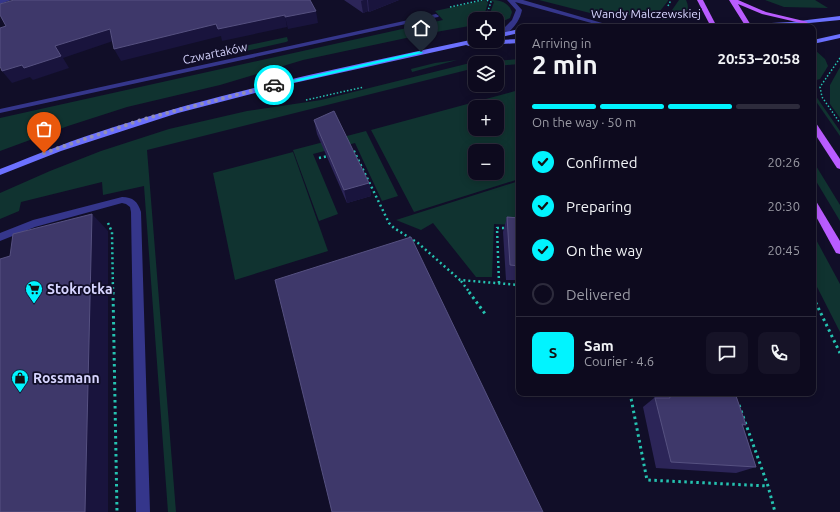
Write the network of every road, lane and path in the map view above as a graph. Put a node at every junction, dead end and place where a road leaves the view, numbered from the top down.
1 (8, 0) edge
2 (482, 0) edge
3 (486, 0) edge
4 (510, 0) edge
5 (516, 0) edge
6 (700, 0) edge
7 (732, 0) edge
8 (0, 2) edge
9 (488, 12) edge
10 (436, 16) joint
11 (840, 18) edge
12 (805, 22) junction
13 (602, 24) edge
14 (712, 24) edge
15 (748, 24) edge
16 (777, 24) edge
17 (504, 32) edge
18 (516, 32) edge
19 (504, 35) edge
20 (840, 36) edge
21 (816, 41) edge
22 (468, 42) edge
23 (516, 42) edge
24 (449, 46) junction
25 (840, 58) edge
26 (0, 111) edge
27 (840, 123) edge
28 (816, 130) edge
29 (346, 151) edge
30 (333, 154) edge
31 (319, 158) dead end
32 (840, 166) edge
33 (0, 172) edge
34 (816, 208) edge
35 (105, 220) dead end
36 (512, 228) edge
37 (0, 237) edge
38 (840, 250) edge
39 (460, 280) junction
40 (499, 283) junction
41 (516, 285) edge
42 (816, 304) edge
43 (486, 315) dead end
44 (840, 353) edge
45 (631, 396) edge
46 (737, 400) edge
47 (768, 486) junction
48 (117, 512) edge
49 (143, 512) edge
50 (775, 512) edge

1 - 8 street
2 - 10 path
3 - 9 path
4 - 17 street
5 - 13 street
6 - 14 main road
7 - 12 main road
7 - 15 main road
10 - 26 street, Czwartaków
11 - 12 main road, Wandy Malczewskiej
12 - 16 main road, Wandy Malczewskiej
18 - 19 main road
20 - 21 main road
22 - 24 main road
23 - 24 main road
24 - 33 main road
25 - 27 path
28 - 32 main road
29 - 39 path
30 - 31 path
34 - 38 main road
35 - 48 path
36 - 40 path
37 - 49 street
39 - 40 path
39 - 43 path
40 - 41 path
42 - 44 path
45 - 47 path
46 - 47 path
47 - 50 path

